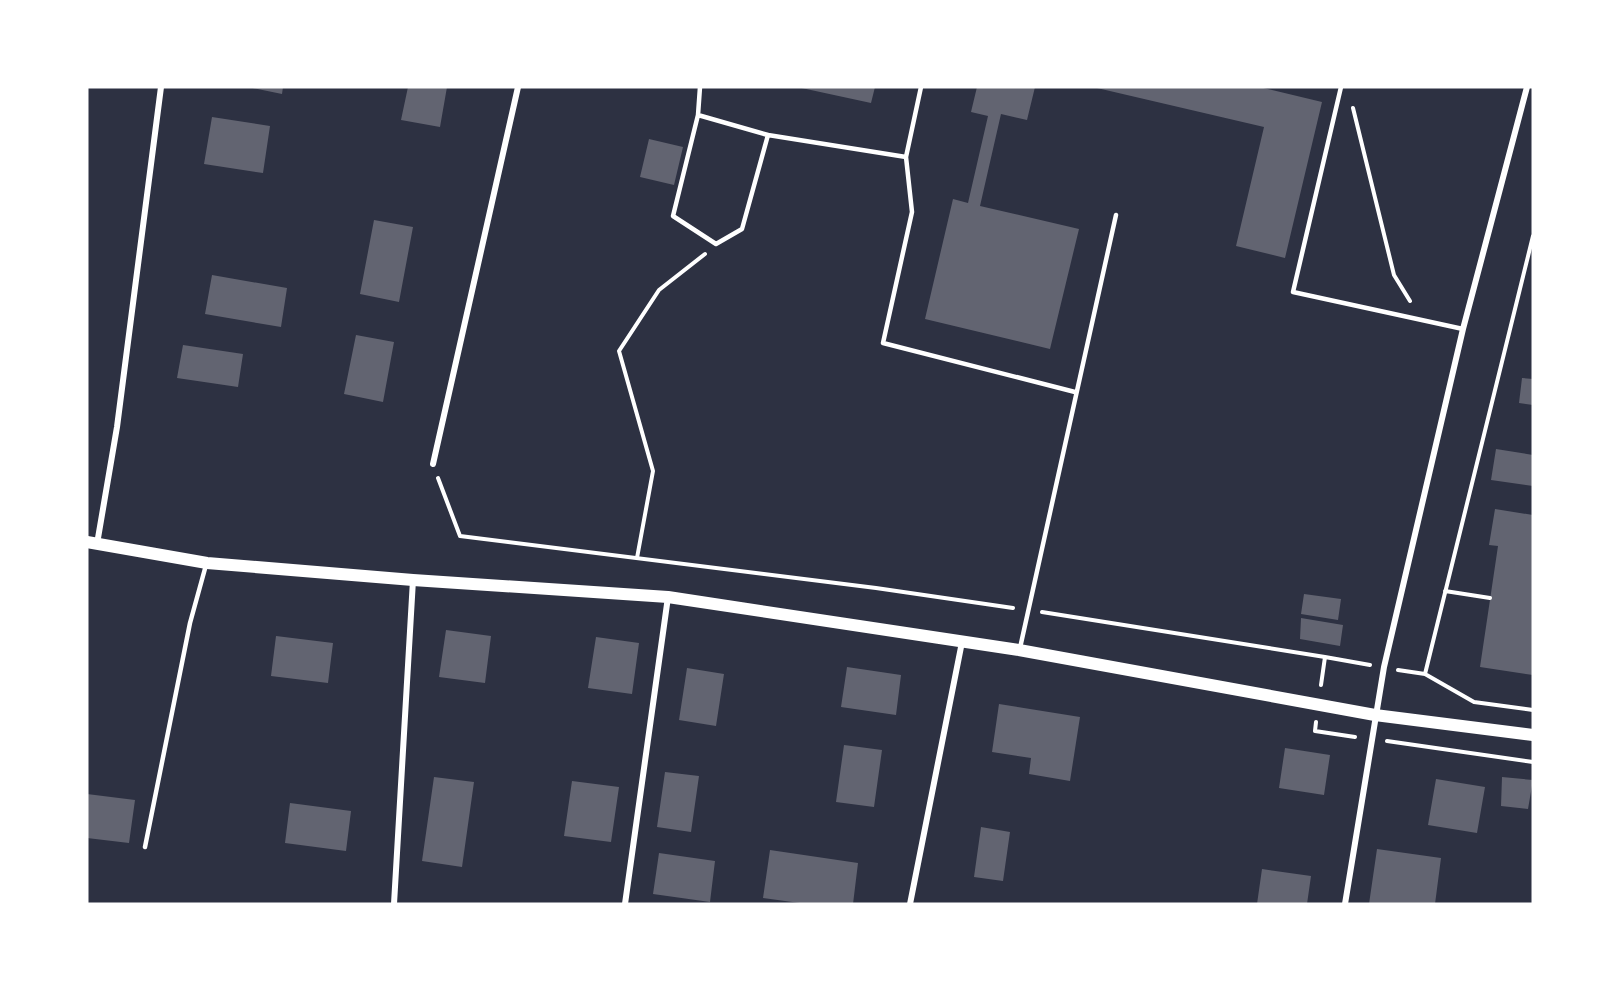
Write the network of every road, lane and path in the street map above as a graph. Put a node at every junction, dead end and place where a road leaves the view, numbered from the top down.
1 (161, 87) edge
2 (518, 87) edge
3 (700, 87) edge
4 (921, 87) edge
5 (1341, 87) edge
6 (1527, 87) edge
7 (1351, 98) dead end
8 (698, 115) junction
9 (768, 135) junction
10 (906, 157) junction
11 (1116, 215) dead end
12 (1533, 236) edge
13 (716, 244) junction
14 (1423, 322) junction
15 (1463, 329) junction
16 (1075, 392) junction
17 (433, 464) joint
18 (92, 543) edge
19 (638, 558) junction
20 (207, 562) junction
21 (413, 580) junction
22 (1445, 591) junction
23 (668, 597) junction
24 (1490, 598) dead end
25 (1029, 610) junction
26 (962, 642) junction
27 (1019, 651) junction
28 (1325, 657) dead end
29 (1425, 674) dead end
30 (1375, 715) junction
31 (1533, 735) edge
32 (145, 847) dead end
33 (394, 904) edge
34 (625, 904) edge
35 (910, 904) edge
36 (1345, 904) edge

1 - 18 street
2 - 17 street
3 - 8 lane
4 - 10 lane
5 - 14 lane
6 - 15 street
7 - 14 path
8 - 9 lane
8 - 13 lane
9 - 10 lane
9 - 13 lane
10 - 16 lane
11 - 16 lane
12 - 22 path
13 - 19 path
14 - 15 lane
15 - 30 street
16 - 25 lane
17 - 19 path
18 - 20 main road
19 - 25 path
20 - 21 main road
20 - 32 lane
21 - 23 main road
21 - 33 street
22 - 24 path
22 - 29 path
23 - 26 main road
23 - 34 street
25 - 27 lane
25 - 28 path
26 - 27 main road
26 - 35 street
27 - 30 main road
30 - 31 main road
30 - 36 street

